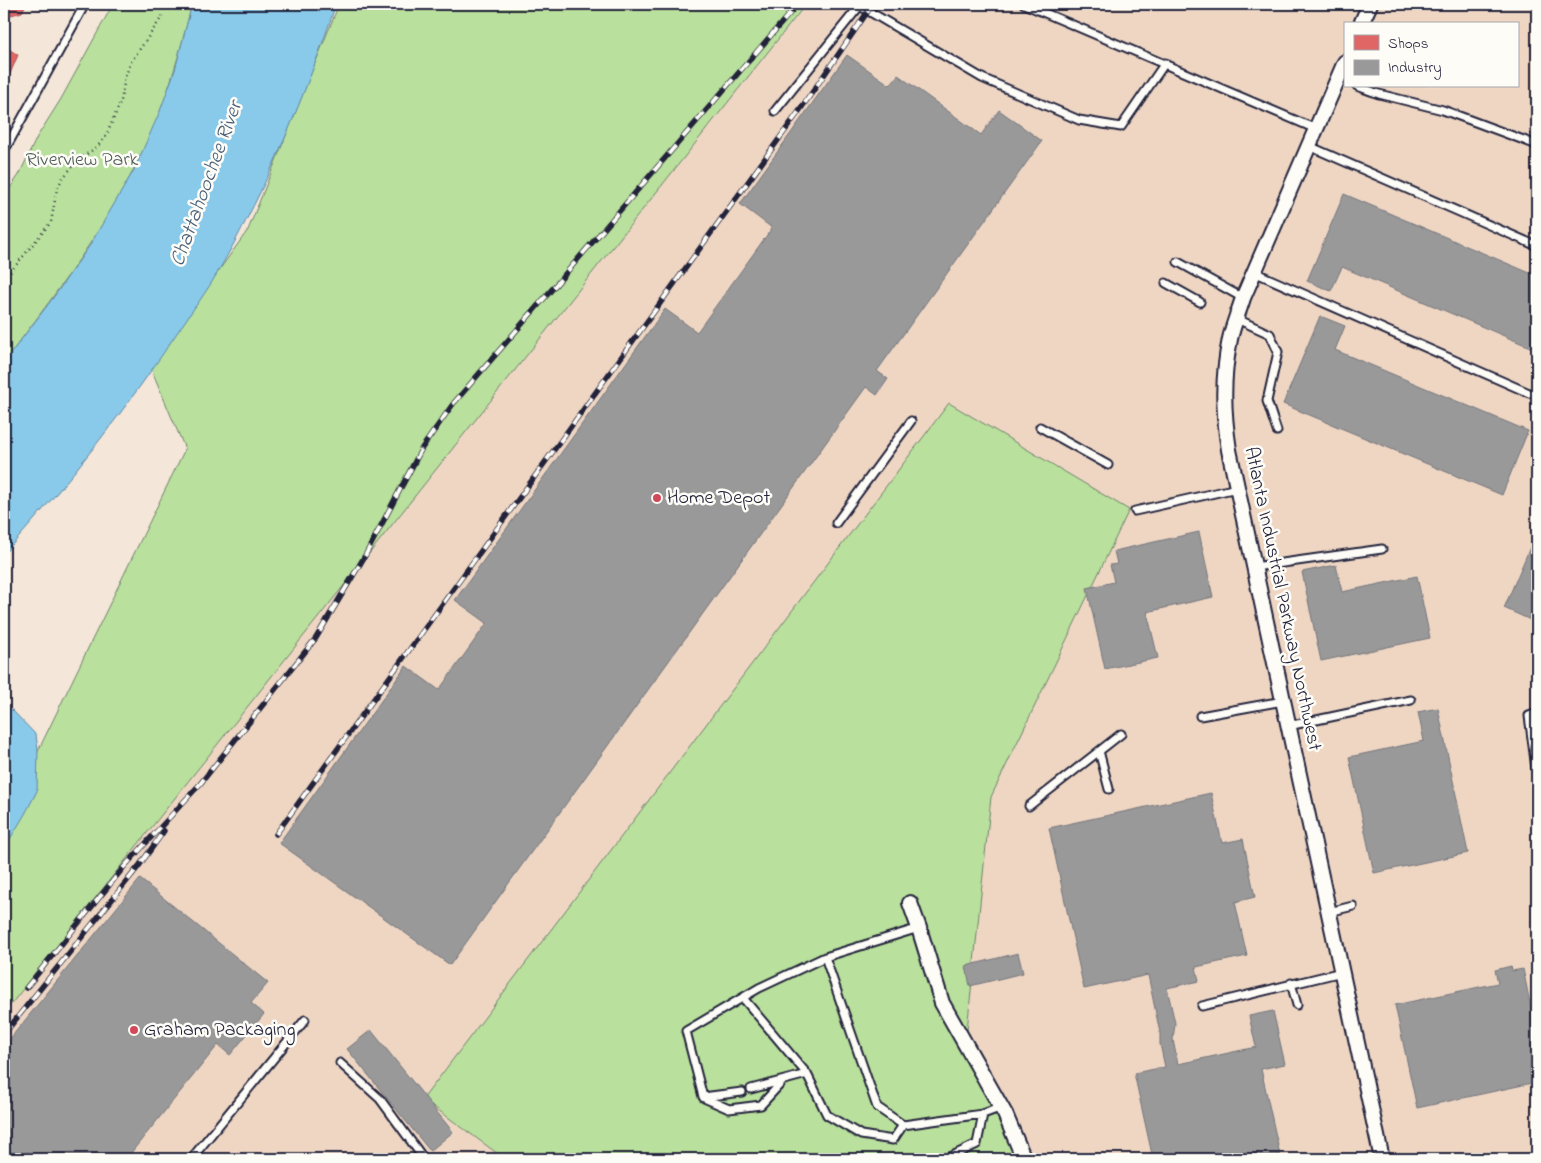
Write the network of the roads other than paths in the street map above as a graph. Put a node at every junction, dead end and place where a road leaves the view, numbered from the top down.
1 (85, 4) edge
2 (1024, 4) edge
3 (1370, 4) edge
4 (861, 5) edge
5 (1363, 22) edge
6 (1165, 63) junction
7 (1344, 67) edge
8 (1341, 81) edge
9 (1363, 88) edge
10 (775, 111) dead end
11 (1316, 129) junction
12 (4, 144) edge
13 (1537, 145) edge
14 (1308, 146) junction
15 (1537, 246) edge
16 (1178, 262) dead end
17 (1254, 272) junction
18 (1166, 283) dead end
19 (1243, 298) junction
20 (1200, 302) dead end
21 (1236, 319) junction
22 (1529, 392) dead end
23 (911, 421) dead end
24 (1040, 427) dead end
25 (1277, 431) dead end
26 (1108, 465) dead end
27 (1236, 488) junction
28 (1135, 510) dead end
29 (836, 523) dead end
30 (1382, 548) dead end
31 (1254, 567) junction
32 (1411, 700) dead end
33 (1283, 701) junction
34 (1537, 713) edge
35 (1200, 716) dead end
36 (1288, 726) junction
37 (1121, 734) dead end
38 (1100, 751) junction
39 (1537, 776) edge
40 (1108, 789) dead end
41 (1030, 806) dead end
42 (910, 903) dead end
43 (1353, 906) dead end
44 (1329, 912) junction
45 (919, 928) junction
46 (825, 957) junction
47 (1342, 972) junction
48 (1291, 983) junction
49 (743, 998) junction
50 (1297, 1005) dead end
51 (1202, 1006) dead end
52 (305, 1020) dead end
53 (340, 1063) dead end
54 (807, 1074) junction
55 (783, 1081) junction
56 (751, 1089) dead end
57 (742, 1092) dead end
58 (703, 1097) junction
59 (1002, 1107) junction
60 (983, 1114) junction
61 (903, 1125) junction
62 (191, 1159) edge
63 (424, 1159) edge
64 (946, 1159) edge
65 (1024, 1159) edge
66 (1382, 1159) edge

1 - 12 lane
2 - 6 lane
3 - 5 street
4 - 6 lane
4 - 10 lane
6 - 11 lane
7 - 8 street, Atlanta Industrial Parkway Northwest
8 - 11 street, Atlanta Industrial Parkway Northwest
9 - 13 lane
11 - 14 street, Atlanta Industrial Parkway Northwest
14 - 15 lane
14 - 17 street, Atlanta Industrial Parkway Northwest
16 - 19 lane
17 - 19 street, Atlanta Industrial Parkway Northwest
17 - 22 lane
18 - 20 lane
19 - 21 street, Atlanta Industrial Parkway Northwest
21 - 25 lane
21 - 27 street, Atlanta Industrial Parkway Northwest
23 - 29 lane
24 - 26 lane
27 - 28 lane
27 - 31 street, Atlanta Industrial Parkway Northwest
30 - 31 lane
31 - 33 street, Atlanta Industrial Parkway Northwest
32 - 36 lane
33 - 35 lane
33 - 36 street, Atlanta Industrial Parkway Northwest
34 - 39 lane
36 - 44 street, Atlanta Industrial Parkway Northwest
37 - 38 lane
38 - 40 lane
38 - 41 lane
42 - 45 street
43 - 44 lane
44 - 47 street, Atlanta Industrial Parkway Northwest
45 - 46 lane
45 - 59 street
46 - 49 lane
46 - 61 lane
47 - 48 lane
47 - 66 street, Atlanta Industrial Parkway Northwest
48 - 50 lane
48 - 51 lane
49 - 54 lane
49 - 58 lane
52 - 62 lane
53 - 63 lane
54 - 55 lane
54 - 61 lane
55 - 56 lane
55 - 58 lane
57 - 58 lane
59 - 60 lane
59 - 65 street
60 - 61 lane
60 - 64 lane

